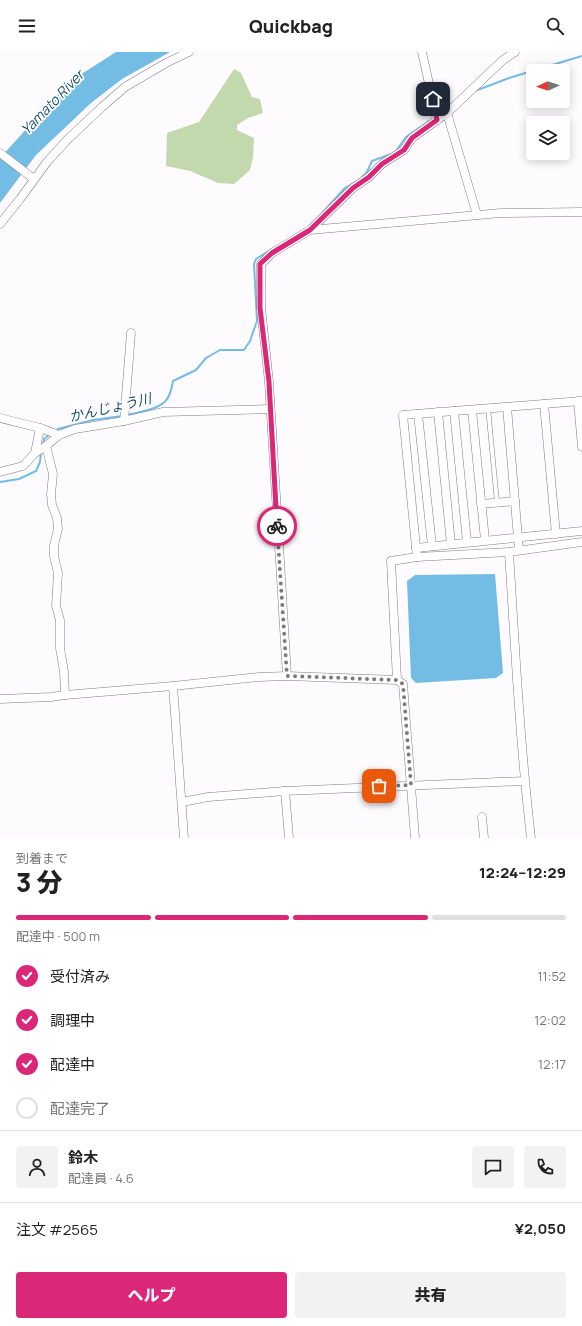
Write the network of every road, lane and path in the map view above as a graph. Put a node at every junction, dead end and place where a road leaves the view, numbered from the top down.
1 (189, 52) edge
2 (422, 52) edge
3 (515, 52) edge
4 (447, 113) junction
5 (437, 120) junction
6 (0, 153) edge
7 (32, 178) junction
8 (582, 212) edge
9 (477, 214) junction
10 (0, 224) edge
11 (310, 230) junction
12 (131, 333) dead end
13 (580, 401) edge
14 (544, 404) junction
15 (507, 407) junction
16 (488, 408) junction
17 (270, 409) junction
18 (472, 410) junction
19 (454, 411) junction
20 (438, 412) junction
21 (418, 414) junction
22 (0, 418) edge
23 (124, 421) junction
24 (40, 428) junction
25 (58, 435) junction
26 (46, 446) junction
27 (582, 447) edge
28 (35, 453) junction
29 (0, 472) edge
30 (516, 501) junction
31 (498, 503) junction
32 (481, 504) junction
33 (582, 531) edge
34 (556, 534) junction
35 (519, 537) junction
36 (485, 540) junction
37 (467, 542) junction
38 (582, 542) edge
39 (451, 544) junction
40 (432, 546) junction
41 (416, 548) junction
42 (519, 550) junction
43 (509, 552) junction
44 (417, 557) junction
45 (287, 676) junction
46 (397, 680) junction
47 (173, 686) junction
48 (65, 694) junction
49 (0, 699) edge
50 (524, 781) junction
51 (411, 785) junction
52 (285, 791) junction
53 (182, 802) junction
54 (482, 817) dead end
55 (184, 838) edge
56 (289, 838) edge
57 (415, 838) edge
58 (484, 838) edge
59 (531, 838) edge

1 - 7 street
2 - 5 street
3 - 4 street
4 - 5 street
4 - 9 street
5 - 11 street
6 - 7 street
7 - 10 street
8 - 9 street
9 - 11 street
11 - 17 street
12 - 23 street
13 - 14 street
13 - 27 street
14 - 15 street
14 - 34 street
15 - 16 street
15 - 30 street
16 - 18 street
16 - 31 lane
17 - 23 street
17 - 45 street
18 - 19 street
18 - 32 street
19 - 20 street
19 - 37 street
20 - 21 street
20 - 39 street
21 - 40 street
21 - 41 street
22 - 24 street
23 - 25 street
24 - 25 street
24 - 28 street
25 - 26 street
26 - 28 street
26 - 48 street
28 - 29 street
30 - 31 street
30 - 35 street
31 - 32 street
32 - 36 street
33 - 34 street
34 - 35 street
35 - 36 street
35 - 42 street
36 - 37 street
37 - 39 street
38 - 42 street
39 - 40 street
40 - 41 street
41 - 44 street
42 - 43 street
43 - 44 street
43 - 50 street
44 - 46 street
45 - 46 street
45 - 47 street
46 - 51 street
47 - 48 street
47 - 53 street
48 - 49 street
50 - 51 street
50 - 59 street
51 - 52 street
51 - 57 street
52 - 53 street
52 - 56 street
53 - 55 street
54 - 58 street

